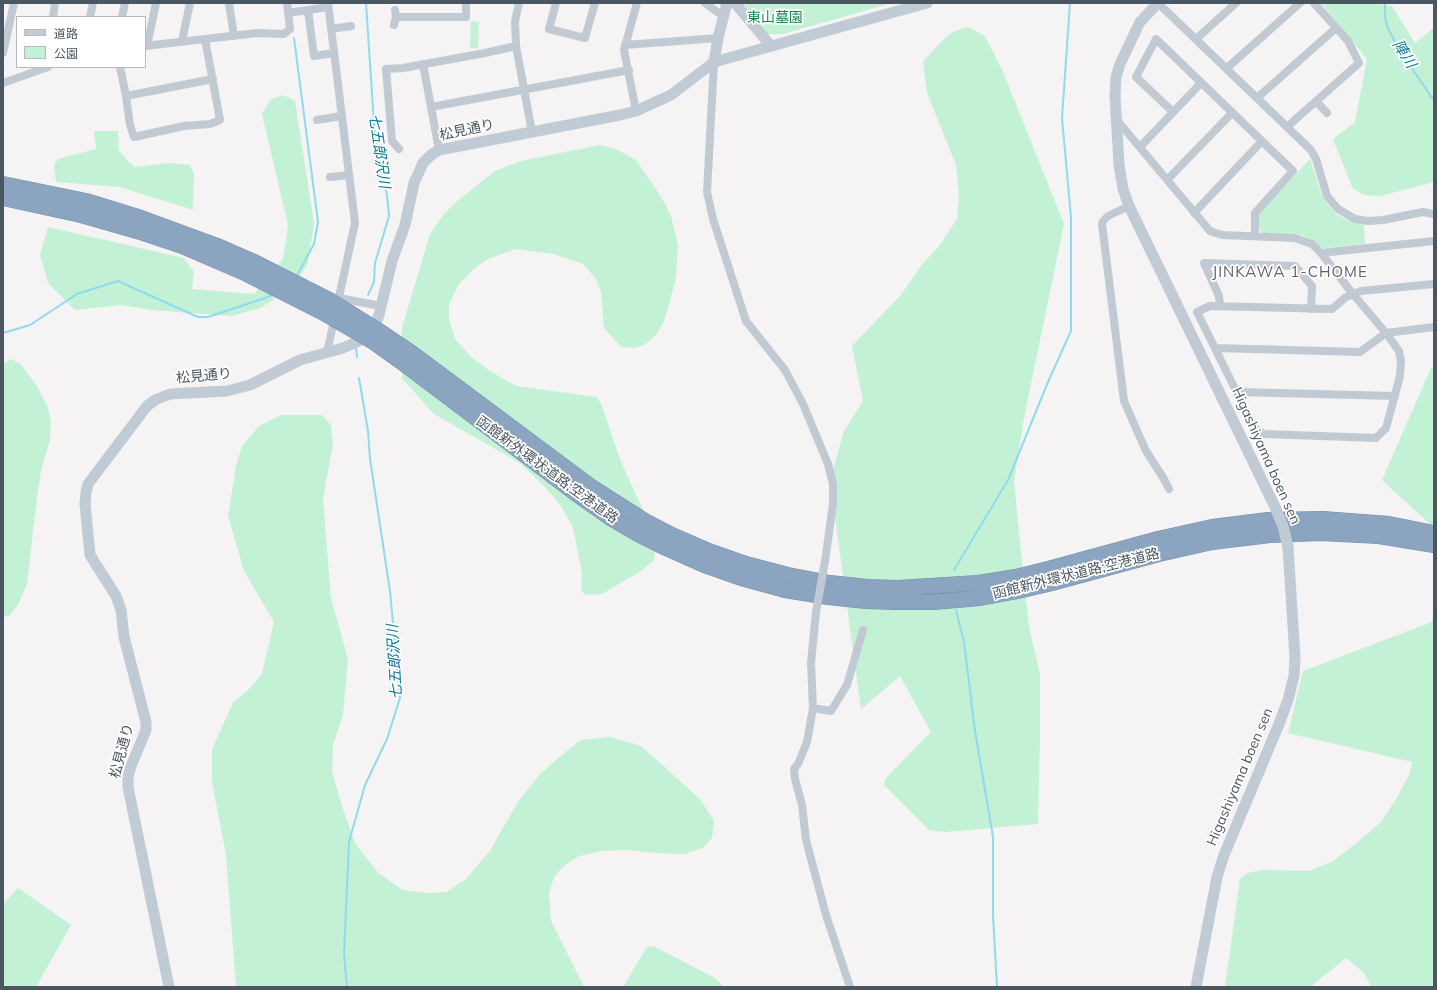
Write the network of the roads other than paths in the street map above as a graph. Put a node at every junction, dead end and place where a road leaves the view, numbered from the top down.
1 (14, 3) edge
2 (56, 3) edge
3 (93, 3) edge
4 (125, 3) edge
5 (156, 3) edge
6 (190, 3) edge
7 (229, 3) edge
8 (287, 3) edge
9 (466, 3) edge
10 (519, 3) edge
11 (556, 3) edge
12 (595, 3) edge
13 (637, 3) edge
14 (705, 3) edge
15 (727, 3) edge
16 (735, 3) edge
17 (927, 3) edge
18 (1158, 3) edge
19 (1236, 3) edge
20 (1300, 3) edge
21 (1314, 3) edge
22 (328, 5) edge
23 (308, 10) junction
24 (288, 13) junction
25 (53, 16) edge
26 (90, 16) edge
27 (122, 16) edge
28 (723, 16) junction
29 (395, 17) dead end
30 (350, 26) dead end
31 (1336, 28) junction
32 (332, 29) junction
33 (234, 36) junction
34 (718, 38) junction
35 (205, 39) junction
36 (1196, 39) junction
37 (182, 41) junction
38 (625, 45) junction
39 (146, 46) edge
40 (516, 46) junction
41 (771, 46) junction
42 (3, 53) edge
43 (334, 53) junction
44 (714, 62) junction
45 (423, 64) junction
46 (45, 68) edge
47 (120, 68) edge
48 (1227, 68) junction
49 (629, 70) junction
50 (213, 79) junction
51 (3, 83) edge
52 (1200, 83) junction
53 (524, 89) junction
54 (126, 96) junction
55 (1257, 98) junction
56 (1316, 101) junction
57 (431, 107) junction
58 (636, 111) junction
59 (1173, 112) junction
60 (1232, 112) junction
61 (1327, 113) dead end
62 (342, 116) junction
63 (1116, 119) junction
64 (317, 120) dead end
65 (1288, 126) junction
66 (532, 132) junction
67 (1262, 141) junction
68 (1140, 147) junction
69 (399, 149) dead end
70 (438, 150) junction
71 (349, 175) junction
72 (330, 177) dead end
73 (1167, 180) junction
74 (3, 184) edge
75 (3, 198) edge
76 (1129, 206) junction
77 (1194, 213) junction
78 (1434, 214) edge
79 (1255, 236) junction
80 (1434, 241) edge
81 (1321, 253) junction
82 (249, 268) junction
83 (1434, 284) edge
84 (1353, 294) junction
85 (339, 298) junction
86 (380, 306) junction
87 (1220, 306) junction
88 (1311, 309) junction
89 (1434, 327) edge
90 (1386, 333) junction
91 (1214, 348) junction
92 (327, 353) junction
93 (410, 360) junction
94 (1237, 392) junction
95 (1395, 396) junction
96 (1169, 489) dead end
97 (1434, 533) edge
98 (1434, 545) edge
99 (863, 630) dead end
100 (813, 708) junction
101 (169, 987) edge
102 (850, 987) edge
103 (1196, 987) edge

1 - 42 street
2 - 25 street
3 - 26 street
4 - 27 street
5 - 39 street
6 - 37 street
7 - 33 street
8 - 24 street
9 - 29 street
10 - 40 street
11 - 12 street
13 - 38 street
14 - 28 street
15 - 28 street
16 - 41 street
17 - 41 street
18 - 36 street
18 - 63 street, Higashiyama boen sen
19 - 36 street
20 - 48 street
21 - 31 street
22 - 23 street
22 - 32 street
23 - 24 street
23 - 43 street
24 - 33 street
28 - 34 street
30 - 32 street
31 - 55 street
31 - 56 street
32 - 43 street
33 - 35 street
34 - 38 street
34 - 44 street
35 - 37 street
35 - 50 street
36 - 48 street
37 - 39 street
38 - 49 street
40 - 45 street
40 - 53 street
41 - 44 street
43 - 62 street
44 - 58 street, 松見通り
44 - 100 street, bridge
45 - 57 street
45 - 69 street
46 - 51 street
47 - 54 street
48 - 55 street
49 - 53 street
49 - 58 street
50 - 54 street
50 - 54 street
52 - 59 street
52 - 59 street
52 - 60 street
53 - 57 street
53 - 66 street
55 - 65 street
56 - 61 street
56 - 65 street
57 - 70 street
58 - 66 street, 松見通り
59 - 68 street
60 - 67 street
60 - 73 street
62 - 64 street
62 - 71 street
63 - 68 street
63 - 76 street, Higashiyama boen sen
65 - 78 street
66 - 70 street, 松見通り
67 - 77 street
67 - 79 street
68 - 73 street
70 - 86 street, 松見通り
71 - 72 street
71 - 85 street
73 - 77 street
74 - 82 highway, 函館新外環状道路;空港道路
75 - 82 highway, 函館新外環状道路;空港道路
76 - 96 street
76 - 103 street, Higashiyama boen sen, bridge
77 - 79 street
79 - 81 street
80 - 81 street
81 - 84 street
82 - 93 highway, 函館新外環状道路;空港道路, bridge
83 - 84 street
84 - 88 street
84 - 90 street
85 - 86 street
85 - 92 street
86 - 92 street, 松見通り
87 - 88 street
87 - 88 street
87 - 91 street
89 - 90 street
90 - 91 street
90 - 95 street
91 - 94 street
92 - 101 street, 松見通り
93 - 97 highway, 函館新外環状道路;空港道路
93 - 98 highway, 函館新外環状道路;空港道路
94 - 95 street
94 - 95 street
99 - 100 street
100 - 102 street

